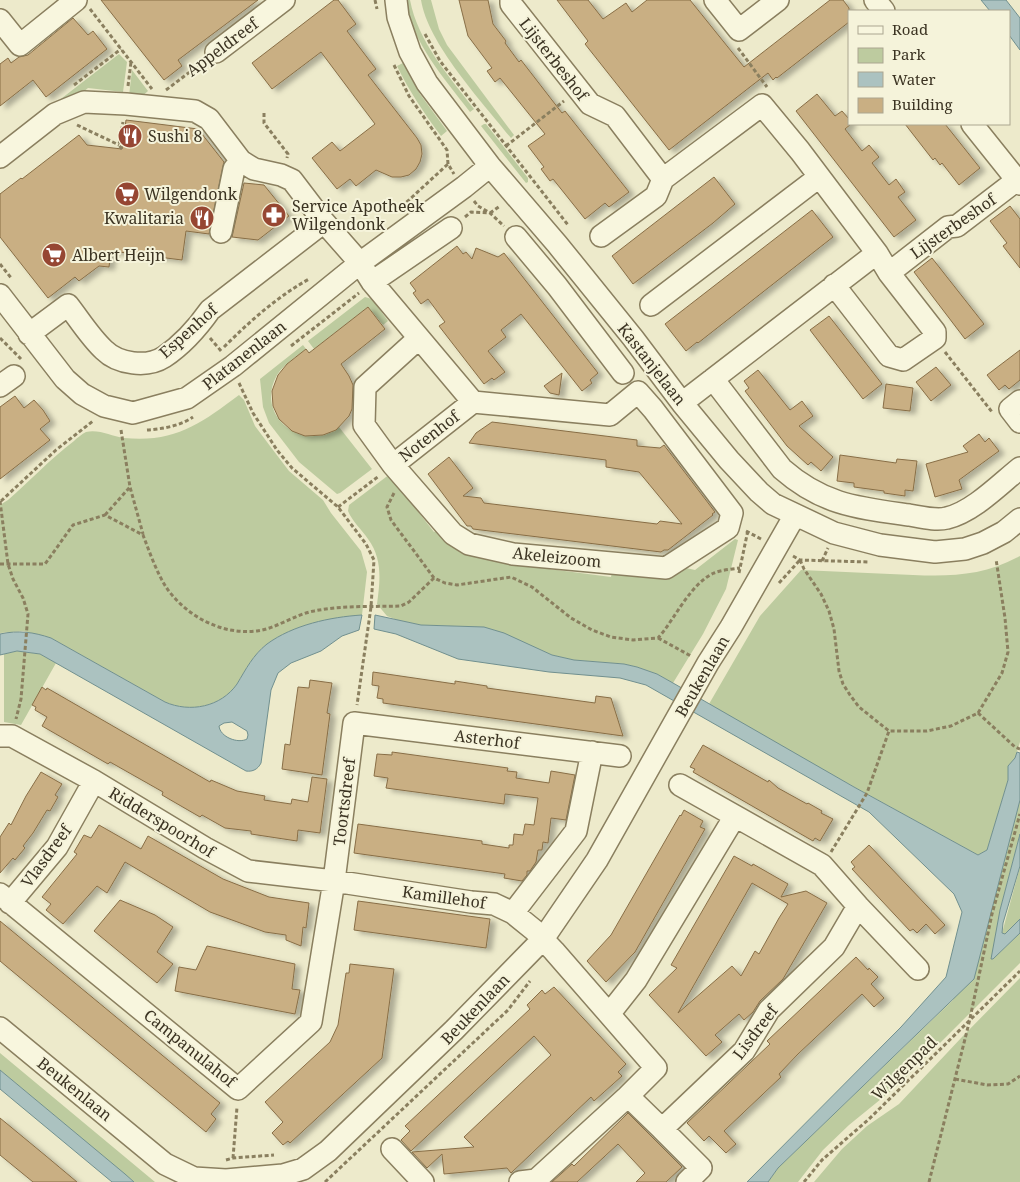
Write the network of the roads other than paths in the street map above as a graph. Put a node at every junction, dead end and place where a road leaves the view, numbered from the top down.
1 (284, 0) edge
2 (396, 0) edge
3 (511, 0) edge
4 (715, 0) edge
5 (778, 0) edge
6 (875, 0) edge
7 (82, 4) edge
8 (883, 10) edge
9 (0, 20) edge
10 (216, 52) road end
11 (973, 125) edge
12 (0, 157) edge
13 (241, 161) junction
14 (490, 166) junction
15 (819, 176) junction
16 (664, 179) junction
17 (1018, 182) edge
18 (324, 222) junction
19 (451, 228) road end
20 (221, 232) dead end
21 (601, 236) dead end
22 (516, 237) dead end
23 (565, 238) junction
24 (876, 253) junction
25 (536, 260) junction
26 (360, 263) junction
27 (889, 272) junction
28 (372, 282) junction
29 (834, 285) junction
30 (0, 295) edge
31 (651, 306) dead end
32 (29, 334) junction
33 (419, 338) junction
34 (633, 338) junction
35 (610, 356) junction
36 (623, 373) dead end
37 (712, 379) junction
38 (638, 392) joint
39 (473, 402) junction
40 (682, 403) junction
41 (1020, 468) edge
42 (400, 473) junction
43 (732, 513) joint
44 (795, 515) junction
45 (1020, 518) edge
46 (354, 723) joint
47 (6, 736) edge
48 (592, 752) junction
49 (620, 756) dead end
50 (94, 782) junction
51 (680, 785) dead end
52 (735, 816) junction
53 (334, 881) junction
54 (5, 898) edge
55 (858, 906) junction
56 (513, 913) junction
57 (543, 939) junction
58 (918, 969) dead end
59 (610, 1013) junction
60 (0, 1028) edge
61 (628, 1096) junction
62 (662, 1128) junction
63 (392, 1149) dead end
64 (694, 1175) edge
65 (237, 1180) edge
66 (423, 1182) edge
67 (531, 1182) edge

1 - 10 street, Appeldreef
2 - 14 street, Kastanjelaan
3 - 16 street, Lijsterbeshof
4 - 5 street
6 - 8 street
7 - 9 street
11 - 17 street
12 - 13 street
13 - 18 street
13 - 20 street
14 - 23 street, Kastanjelaan
14 - 26 street, Platanenlaan
15 - 16 street
15 - 24 street
15 - 31 street
16 - 21 street
17 - 27 street, Lijsterbeshof
18 - 26 street
18 - 32 street, Espenhof
19 - 28 street
22 - 25 street, Kastanjelaan
23 - 25 street
23 - 34 street, Kastanjelaan
24 - 27 street
24 - 29 street
25 - 35 street, Kastanjelaan
26 - 28 street, Notenhof
26 - 32 street, Platanenlaan
27 - 29 street
28 - 33 street, Notenhof
29 - 37 street
30 - 32 street, Platanenlaan
33 - 39 street, Notenhof
33 - 42 street, Notenhof
34 - 35 street
34 - 40 street, Kastanjelaan
35 - 36 street, Kastanjelaan
37 - 40 street
37 - 41 street
38 - 39 street, Notenhof
38 - 43 street, Kastanjelaan
39 - 42 street, Notenhof
40 - 44 street, Kastanjelaan
42 - 43 street, Akeleizoom
44 - 45 street, Kastanjelaan
44 - 57 street, Beukenlaan
46 - 48 street, Asterhof
46 - 53 street, Toortsdreef
47 - 50 street, Ridderspoorhof
48 - 49 street, Asterhof
48 - 56 street
50 - 53 street, Ridderspoorhof
50 - 54 street, Vlasdreef
51 - 52 street
52 - 55 street
52 - 59 street
53 - 54 street, Campanulahof
53 - 56 street, Kamillehof
55 - 58 street
55 - 62 street, Lisdreef
56 - 57 street, Kamillehof
57 - 59 street
57 - 65 street, Beukenlaan
59 - 61 street
60 - 65 street, Beukenlaan
61 - 62 street
61 - 67 street
62 - 64 street
63 - 66 street

